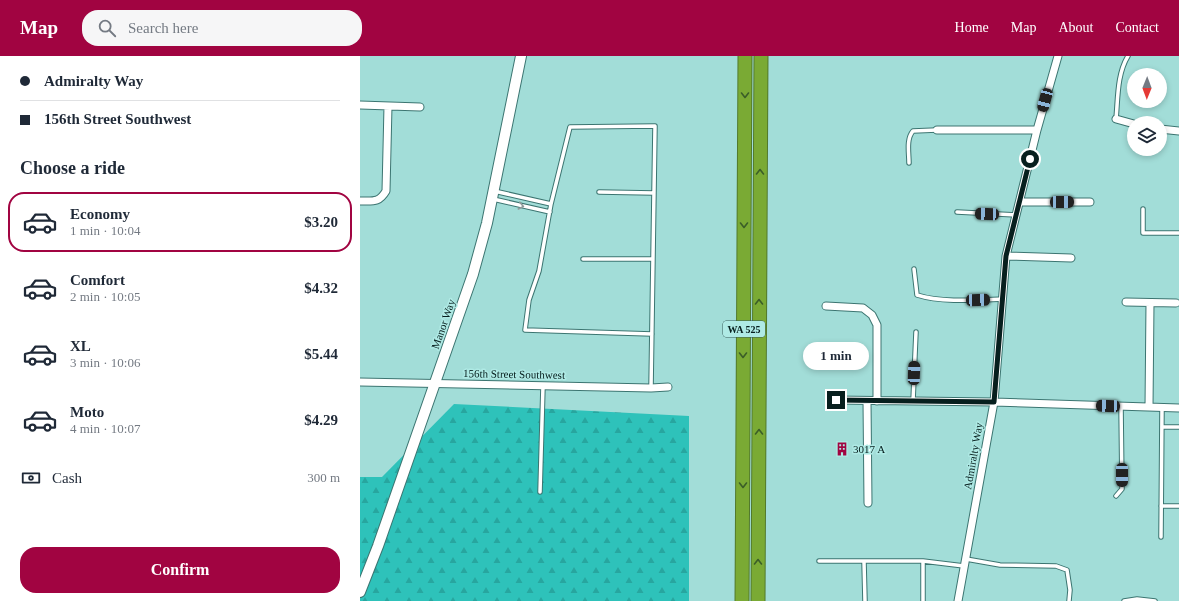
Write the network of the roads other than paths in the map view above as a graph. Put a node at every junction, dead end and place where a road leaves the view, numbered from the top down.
1 (521, 56) edge
2 (745, 56) edge
3 (761, 56) edge
4 (1058, 56) edge
5 (1128, 56) edge
6 (360, 105) edge
7 (388, 106) junction
8 (420, 107) dead end
9 (1116, 119) joint
10 (1127, 122) edge
11 (1167, 129) edge
12 (937, 130) joint
13 (1037, 130) junction
14 (1179, 131) edge
15 (909, 163) dead end
16 (599, 192) dead end
17 (654, 193) junction
18 (493, 195) junction
19 (360, 201) edge
20 (1020, 202) junction
21 (1090, 202) dead end
22 (552, 204) junction
23 (1143, 209) dead end
24 (550, 212) junction
25 (957, 212) dead end
26 (1016, 215) junction
27 (1179, 233) edge
28 (1006, 256) junction
29 (1072, 258) dead end
30 (583, 259) dead end
31 (653, 259) junction
32 (914, 269) dead end
33 (1003, 299) junction
34 (1126, 302) dead end
35 (1150, 302) junction
36 (1176, 303) dead end
37 (826, 306) dead end
38 (916, 332) dead end
39 (652, 334) junction
40 (360, 382) edge
41 (435, 384) junction
42 (543, 386) junction
43 (668, 387) dead end
44 (651, 388) junction
45 (836, 400) dead end
46 (867, 400) junction
47 (877, 401) junction
48 (913, 401) junction
49 (994, 402) junction
50 (1121, 406) junction
51 (1149, 407) junction
52 (1162, 408) junction
53 (1179, 408) edge
54 (1162, 427) junction
55 (1179, 427) edge
56 (540, 492) dead end
57 (1116, 496) dead end
58 (868, 503) dead end
59 (1161, 506) junction
60 (1179, 506) edge
61 (1161, 537) dead end
62 (819, 561) dead end
63 (923, 561) junction
64 (864, 562) junction
65 (965, 563) junction
66 (360, 592) edge
67 (742, 601) edge
68 (758, 601) edge
69 (865, 601) edge
70 (923, 601) edge
71 (958, 601) edge
72 (1069, 601) edge
73 (1124, 601) edge
74 (1155, 601) edge

1 - 18 street, Manor Way
2 -> 67 highway, WA 525
68 -> 3 highway, WA 525
4 - 13 street, Admiralty Way
5 - 9 lane
6 - 7 street
7 - 8 street
7 - 19 street
9 - 10 street
11 - 14 street
12 - 13 street
12 - 15 lane
13 - 20 street, Admiralty Way
16 - 17 lane
17 - 22 lane
17 - 31 lane
18 - 22 lane
18 -> 24 lane
18 - 41 street, Manor Way
20 - 21 street
20 - 26 street, Admiralty Way
22 - 24 lane
23 - 27 lane
24 - 39 lane
25 - 26 lane
26 - 28 street, Admiralty Way
28 - 29 street
28 - 33 street, Admiralty Way
30 - 31 lane
31 - 39 lane
32 - 33 lane
33 - 49 street, Admiralty Way
34 - 35 street
35 - 36 street
35 - 51 street
37 - 47 street
38 - 48 lane
39 - 44 lane
40 - 41 street, 156th Street Southwest
41 - 42 street, 156th Street Southwest
41 - 66 street, Manor Way
42 - 44 street, 156th Street Southwest
42 - 56 lane
43 - 44 street, 156th Street Southwest
45 - 46 street
46 - 47 street
46 - 58 street
47 - 48 street
48 - 49 street
49 - 50 street
49 - 65 street, Admiralty Way
50 - 51 street
50 - 57 lane
51 - 52 street
52 - 53 street
52 - 54 lane
54 - 55 lane
54 - 59 lane
59 - 60 lane
59 - 61 lane
62 - 64 lane
63 - 64 lane
63 - 65 lane
63 - 70 lane
64 - 69 lane
65 - 71 street, Admiralty Way
65 - 72 lane
73 - 74 lane

